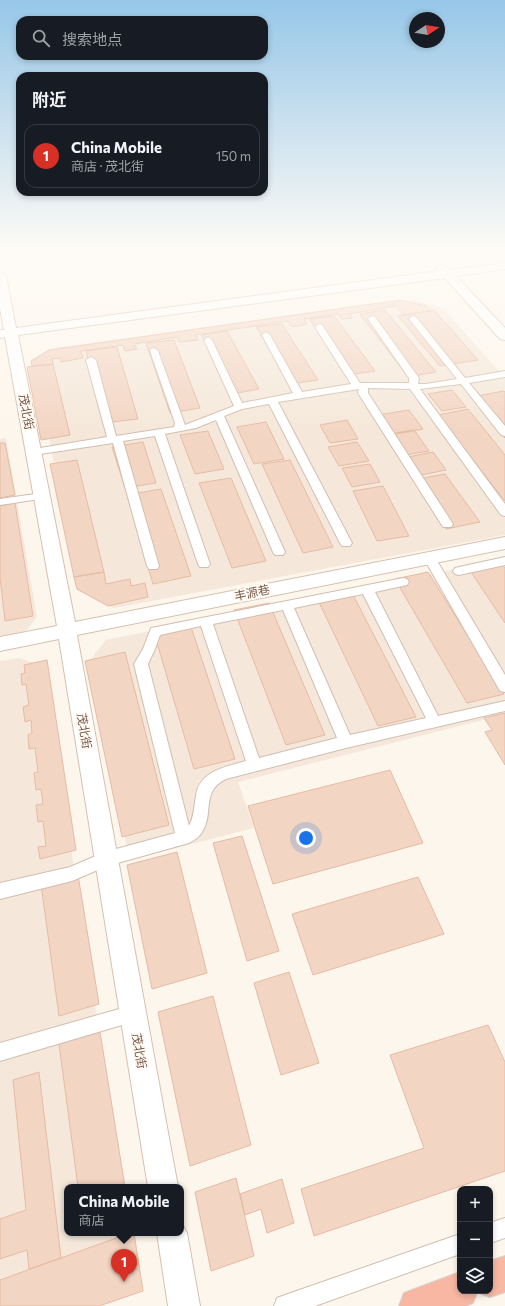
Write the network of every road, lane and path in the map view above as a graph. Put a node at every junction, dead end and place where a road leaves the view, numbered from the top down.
1 (3, 310) edge
2 (149, 310) edge
3 (481, 310) edge
4 (372, 319) dead end
5 (413, 319) dead end
6 (320, 327) dead end
7 (5, 329) edge
8 (266, 334) dead end
9 (505, 336) edge
10 (208, 340) dead end
11 (154, 351) dead end
12 (92, 360) dead end
13 (505, 374) edge
14 (463, 381) junction
15 (361, 386) junction
16 (413, 386) junction
17 (299, 395) junction
18 (272, 400) junction
19 (239, 407) junction
20 (219, 416) junction
21 (179, 429) junction
22 (159, 432) junction
23 (505, 433) edge
24 (115, 439) junction
25 (34, 452) junction
26 (42, 496) junction
27 (0, 502) edge
28 (505, 512) edge
29 (447, 524) dead end
30 (346, 543) dead end
31 (505, 543) edge
32 (279, 552) dead end
33 (429, 557) junction
34 (505, 561) edge
35 (204, 564) dead end
36 (153, 566) dead end
37 (459, 571) dead end
38 (403, 582) dead end
39 (367, 589) junction
40 (287, 605) junction
41 (206, 621) junction
42 (67, 631) junction
43 (0, 644) edge
44 (505, 687) edge
45 (505, 706) edge
46 (434, 721) junction
47 (346, 742) junction
48 (254, 765) junction
49 (184, 838) junction
50 (105, 859) junction
51 (0, 891) edge
52 (133, 1014) junction
53 (0, 1052) edge
54 (162, 1184) edge
55 (505, 1228) edge
56 (493, 1233) edge
57 (172, 1236) edge
58 (457, 1245) edge
59 (505, 1274) edge
60 (493, 1279) edge
61 (457, 1291) edge
62 (184, 1306) edge
63 (285, 1306) edge
64 (417, 1306) edge

1 - 7 street, 茂北街
2 - 7 street
3 - 9 street
4 - 16 street
5 - 14 street
6 - 15 street
7 - 25 street, 茂北街
8 - 17 street
10 - 19 street
11 - 21 street
12 - 24 street
13 - 14 street
14 - 16 street
14 - 23 street
15 - 16 street
15 - 17 street
15 - 29 street
16 - 28 street
17 - 18 street
18 - 19 street
18 - 30 street
19 - 20 street
20 - 21 street
20 - 32 street
21 - 22 street
22 - 24 street
22 - 35 street
24 - 25 street
24 - 36 street
25 - 26 street, 茂北街
26 - 27 street
26 - 42 street, 茂北街
31 - 33 street, 丰源巷
33 - 42 street, 丰源巷
33 - 44 street
34 - 37 street
38 - 39 street
39 - 40 street
39 - 46 street
40 - 41 street
40 - 47 street
41 - 48 street
41 - 49 street
42 - 43 street, 丰源巷
42 - 50 street, 茂北街
45 - 46 street
46 - 47 street
47 - 48 street
48 - 49 street
49 - 50 street
50 - 51 street
50 - 52 street, 茂北街
52 - 53 street
52 - 54 street, 茂北街
55 - 56 street
57 - 62 street
58 - 63 street
59 - 60 highway
61 - 64 highway

